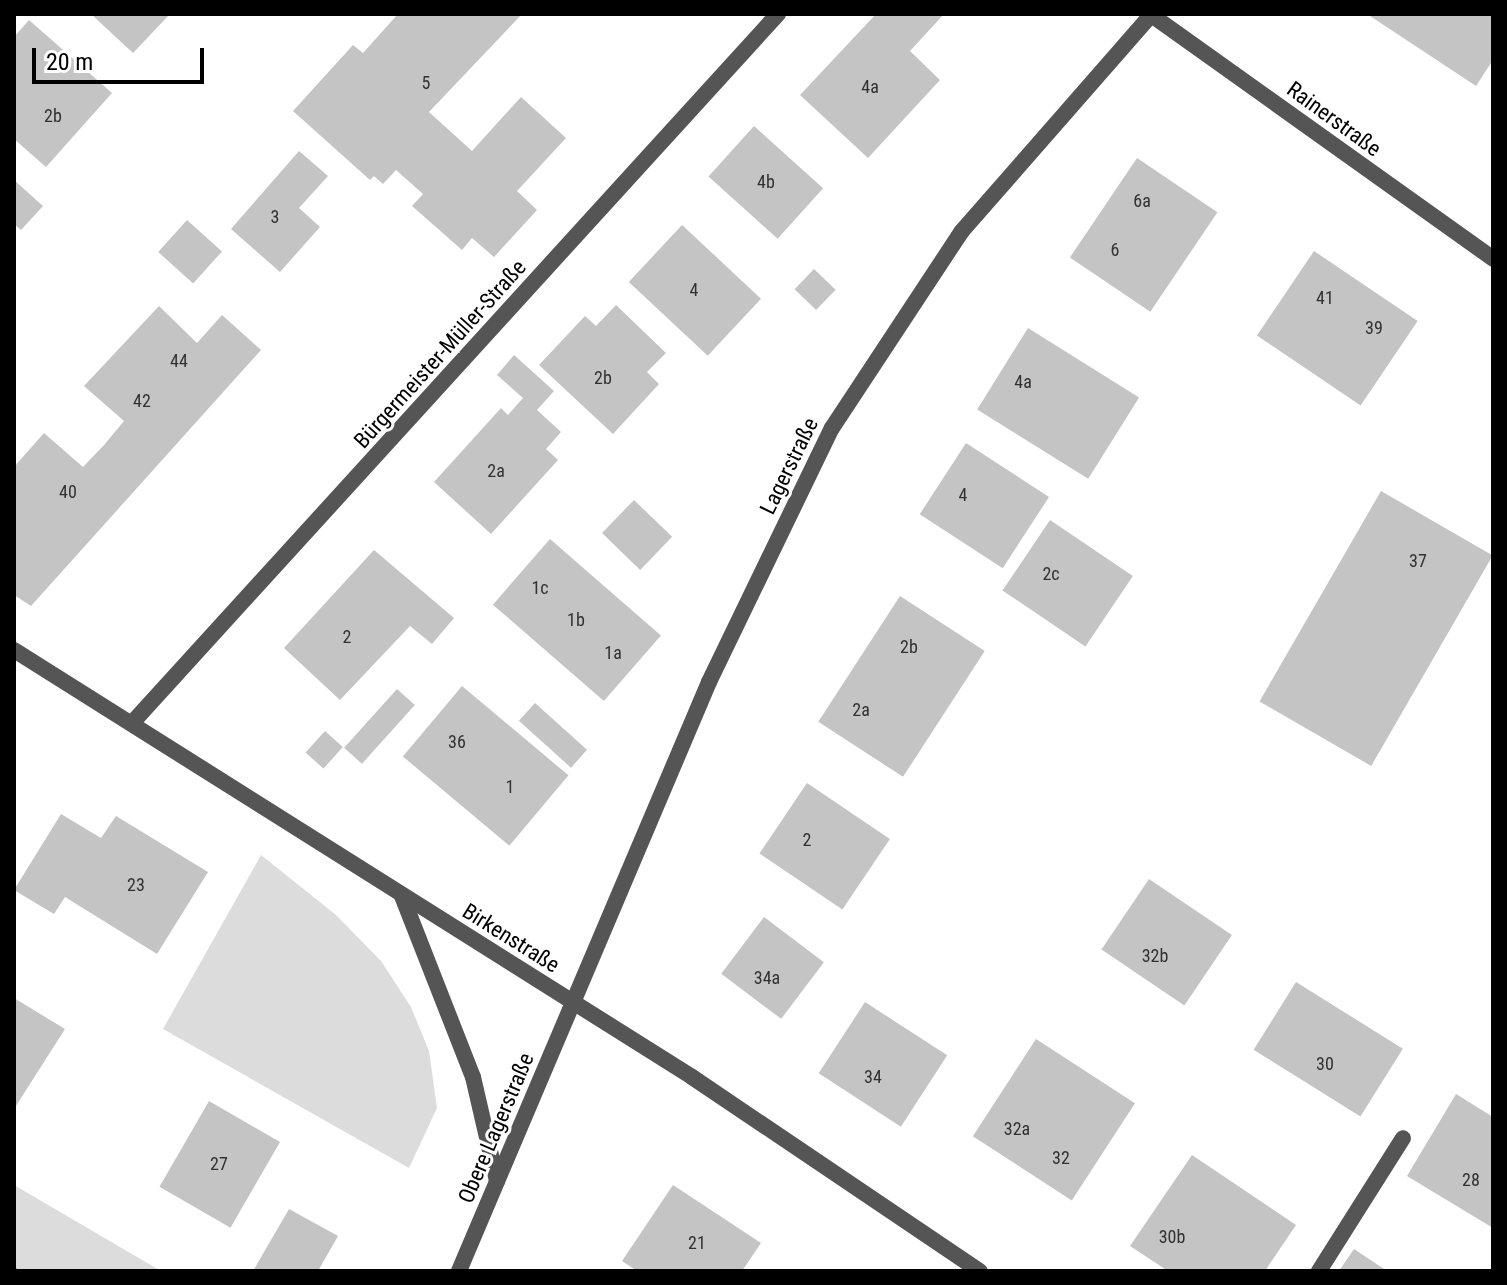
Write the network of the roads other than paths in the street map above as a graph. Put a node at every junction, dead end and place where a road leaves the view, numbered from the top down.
1 (778, 14) edge
2 (1151, 14) edge
3 (1493, 259) edge
4 (14, 650) edge
5 (133, 722) junction
6 (402, 896) junction
7 (574, 1003) junction
8 (1403, 1138) dead end
9 (497, 1181) junction
10 (459, 1271) edge
11 (980, 1271) edge
12 (1319, 1271) edge

1 - 5 street, Bürgermeister-Müller-Straße
2 - 3 street, Rainerstraße
2 - 7 street, Lagerstraße
4 - 5 street, Birkenstraße
5 - 6 street, Birkenstraße
6 - 7 street, Birkenstraße
6 - 9 street
7 - 9 street, Obere Lagerstraße
7 - 11 street, Birkenstraße
8 - 12 street
9 - 10 street, Obere Lagerstraße

